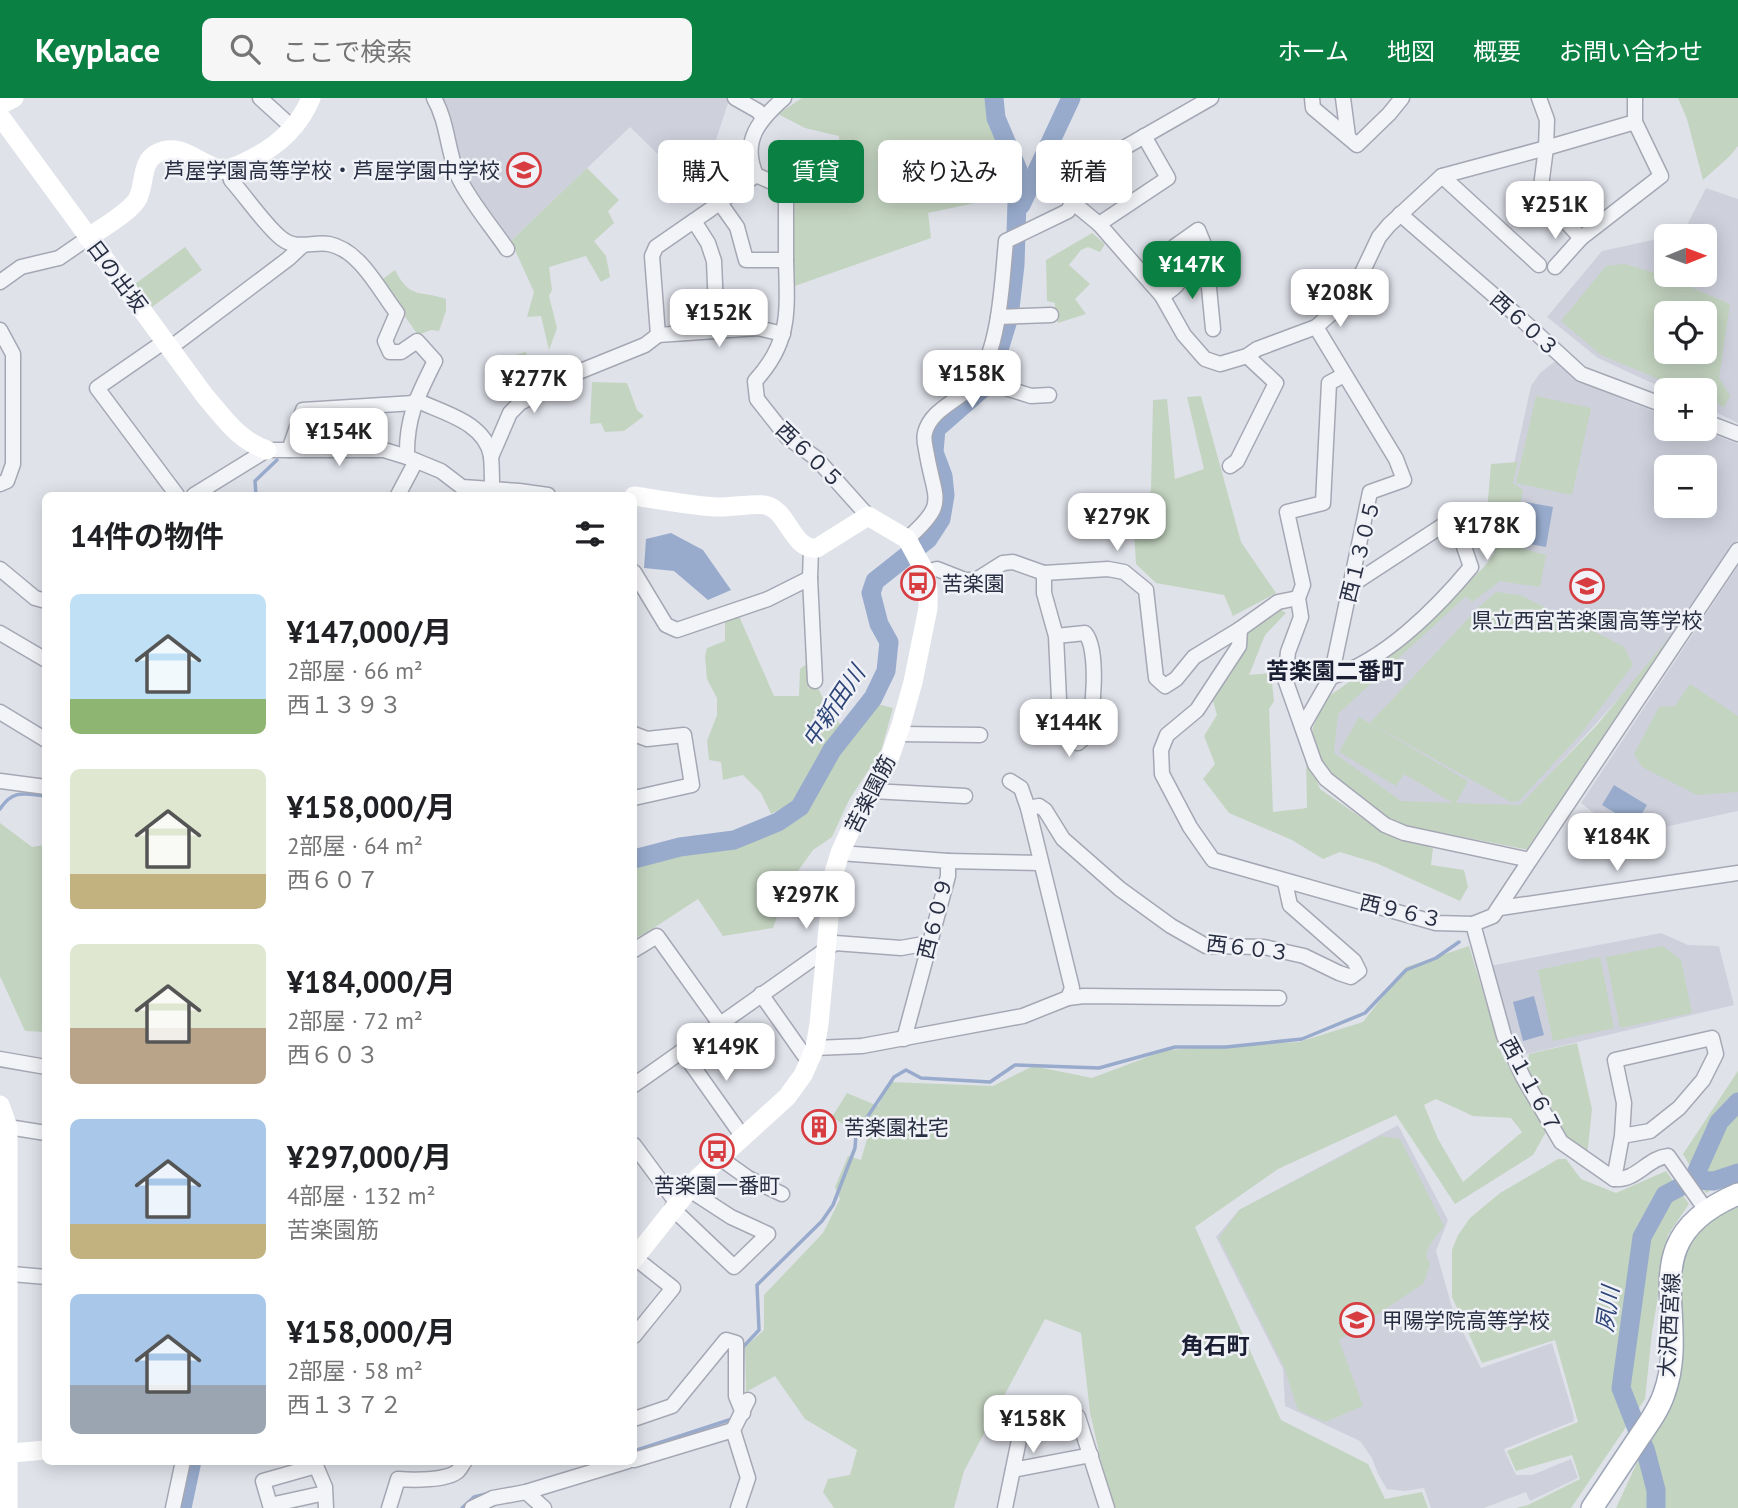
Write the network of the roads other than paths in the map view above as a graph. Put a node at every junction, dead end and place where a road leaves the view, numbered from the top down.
1 (14, 98) edge
2 (260, 98) edge
3 (311, 98) edge
4 (435, 98) edge
5 (735, 98) edge
6 (784, 98) edge
7 (1211, 98) edge
8 (1312, 98) edge
9 (1343, 98) edge
10 (1402, 98) edge
11 (1539, 98) edge
12 (1635, 98) edge
13 (0, 105) edge
14 (0, 116) edge
15 (763, 118) junction
16 (1635, 122) junction
17 (293, 128) junction
18 (1144, 136) junction
19 (1348, 136) junction
20 (1132, 143) edge
21 (1546, 148) junction
22 (228, 169) junction
23 (756, 175) joint
24 (1442, 176) junction
25 (720, 203) joint
26 (1071, 203) edge
27 (1074, 203) edge
28 (1400, 214) junction
29 (694, 221) junction
30 (1099, 224) junction
31 (88, 238) junction
32 (1581, 238) junction
33 (302, 246) junction
34 (507, 249) dead end
35 (786, 260) junction
36 (1539, 265) dead end
37 (1555, 267) dead end
38 (0, 282) edge
39 (1162, 296) junction
40 (1051, 315) dead end
41 (1005, 318) junction
42 (1316, 327) junction
43 (1213, 329) dead end
44 (0, 330) edge
45 (717, 332) junction
46 (783, 334) junction
47 (658, 335) junction
48 (168, 344) junction
49 (1247, 356) junction
50 (1344, 375) junction
51 (983, 381) junction
52 (1049, 395) dead end
53 (1654, 401) edge
54 (415, 402) junction
55 (1717, 426) edge
56 (1738, 434) edge
57 (267, 450) junction
58 (289, 450) junction
59 (491, 457) junction
60 (412, 459) junction
61 (1230, 466) dead end
62 (3, 482) edge
63 (492, 489) junction
64 (175, 492) edge
65 (199, 492) edge
66 (399, 492) edge
67 (520, 492) edge
68 (637, 497) edge
69 (868, 516) junction
70 (811, 549) junction
71 (1738, 551) edge
72 (915, 553) junction
73 (0, 569) edge
74 (1044, 573) junction
75 (637, 577) edge
76 (810, 578) junction
77 (1350, 586) junction
78 (1298, 598) junction
79 (42, 600) edge
80 (1240, 629) junction
81 (0, 633) edge
82 (1056, 636) junction
83 (42, 658) edge
84 (1331, 677) junction
85 (815, 681) dead end
86 (0, 712) edge
87 (1303, 726) junction
88 (898, 734) junction
89 (637, 735) edge
90 (980, 735) dead end
91 (42, 738) edge
92 (0, 781) edge
93 (1010, 781) dead end
94 (42, 786) edge
95 (872, 791) junction
96 (637, 796) edge
97 (965, 796) dead end
98 (1028, 808) junction
99 (840, 853) junction
100 (1530, 860) junction
101 (948, 861) junction
102 (1041, 863) junction
103 (1738, 873) edge
104 (1285, 882) junction
105 (1500, 908) junction
106 (1473, 923) junction
107 (929, 943) junction
108 (637, 948) edge
109 (825, 948) junction
110 (761, 994) junction
111 (1068, 998) junction
112 (1279, 998) dead end
113 (720, 1024) junction
114 (904, 1039) junction
115 (682, 1051) junction
116 (813, 1053) junction
117 (0, 1059) edge
118 (42, 1066) edge
119 (637, 1083) edge
120 (0, 1105) edge
121 (8, 1126) junction
122 (42, 1132) edge
123 (743, 1136) junction
124 (1622, 1136) junction
125 (637, 1149) edge
126 (720, 1158) junction
127 (1614, 1179) junction
128 (782, 1194) dead end
129 (1738, 1194) edge
130 (679, 1200) junction
131 (1702, 1206) junction
132 (637, 1254) edge
133 (637, 1260) edge
134 (3, 1273) edge
135 (42, 1277) edge
136 (637, 1332) edge
137 (4, 1360) edge
138 (637, 1418) edge
139 (733, 1430) junction
140 (42, 1450) edge
141 (4, 1453) edge
142 (1091, 1455) junction
143 (637, 1459) edge
144 (182, 1465) edge
145 (462, 1465) edge
146 (615, 1465) edge
147 (1013, 1470) junction
148 (526, 1492) junction
149 (8, 1508) edge
150 (173, 1508) edge
151 (389, 1508) edge
152 (472, 1508) edge
153 (544, 1508) edge
154 (738, 1508) edge
155 (1005, 1508) edge
156 (1107, 1508) edge
157 (1592, 1508) edge

1 - 13 street
2 - 17 street
3 - 17 street
4 - 34 street
5 - 15 street
6 - 15 street
7 - 18 street
8 - 19 street
9 - 19 street
10 - 19 street
11 - 21 street
12 - 16 street
14 - 31 street, 日の出坂
15 - 23 street
16 - 21 street
16 - 32 street
17 - 22 street
18 - 20 street
18 - 30 street
21 - 24 street
21 - 32 street
22 - 31 street
22 - 33 street
23 - 35 street, 西６０５
24 - 28 street
24 - 36 street
25 - 29 street
25 - 35 street
26 - 41 street
27 - 30 street
28 - 42 street
28 - 53 street, 西６０３
29 - 45 street
29 - 47 street
30 - 39 street
31 - 38 street
31 - 48 street, 日の出坂
32 - 37 street
33 - 48 street
33 - 54 street
35 - 46 street, 西６０５
39 - 43 street
39 - 49 street
40 - 41 street
41 - 51 street
42 - 49 street
42 - 50 street, 西１３０５
44 - 62 street
45 - 46 street
45 - 47 street
46 - 69 street, 西６０５
47 - 59 street
48 - 57 street, 日の出坂
48 - 64 street
49 - 61 street
50 - 77 street, 西１３０５
50 - 78 street
51 - 52 street
51 - 72 street
54 - 58 street
54 - 59 street
54 - 60 street
55 - 56 street
57 - 58 street
57 - 65 street
58 - 60 street
59 - 63 street
60 - 63 street
60 - 66 street
63 - 67 street
68 - 70 street
69 - 70 street
69 - 72 street
70 - 76 street
71 - 100 street
72 - 74 street
72 - 88 street, 苦楽園筋
73 - 79 street
74 - 80 street
74 - 82 street
75 - 76 street
76 - 85 street
77 - 84 street, 西１３０５
77 - 84 street
78 - 80 street
78 - 87 street
80 - 104 street
81 - 83 street
82 - 82 street
84 - 87 street, 西１３０５
86 - 91 street
87 - 100 street
88 - 90 street
88 - 95 street, 苦楽園筋
89 - 96 street
92 - 94 street
93 - 98 street
95 - 97 street
95 - 99 street, 苦楽園筋
98 - 102 street
98 - 104 street, 西６０３
99 - 101 street, 西６０９
99 - 109 street, 苦楽園筋
100 - 105 street, 西９６３
101 - 102 street
101 - 107 street, 西６０９
102 - 111 street
103 - 105 street
104 - 106 street, 西９６３
105 - 106 street, 西９６３
106 - 127 street, 西１１６７
107 - 109 street
107 - 114 street, 西６０９
108 - 113 street
109 - 110 street
109 - 116 street, 苦楽園筋
110 - 113 street
110 - 116 street
111 - 112 street
111 - 114 street
113 - 115 street
114 - 116 street
115 - 119 street
115 - 123 street
116 - 123 street, 苦楽園筋
117 - 118 street
120 - 121 street
121 - 122 street
121 - 134 street
123 - 126 street, 苦楽園筋
124 - 124 street
124 - 127 street
125 - 130 street
126 - 128 street
126 - 130 street, 苦楽園筋
127 - 131 street
129 - 131 main road, 大沢西宮線
130 - 130 street
130 - 132 street, 苦楽園筋
131 - 157 main road, 大沢西宮線
133 - 136 street
134 - 135 street
134 - 137 street
137 - 141 street
138 - 139 street
139 - 143 street
139 - 154 street
140 - 141 street
141 - 149 street
142 - 147 street
142 - 147 street
142 - 156 street
144 - 150 street
145 - 151 street
146 - 148 street
147 - 155 street
148 - 152 street
148 - 153 street

